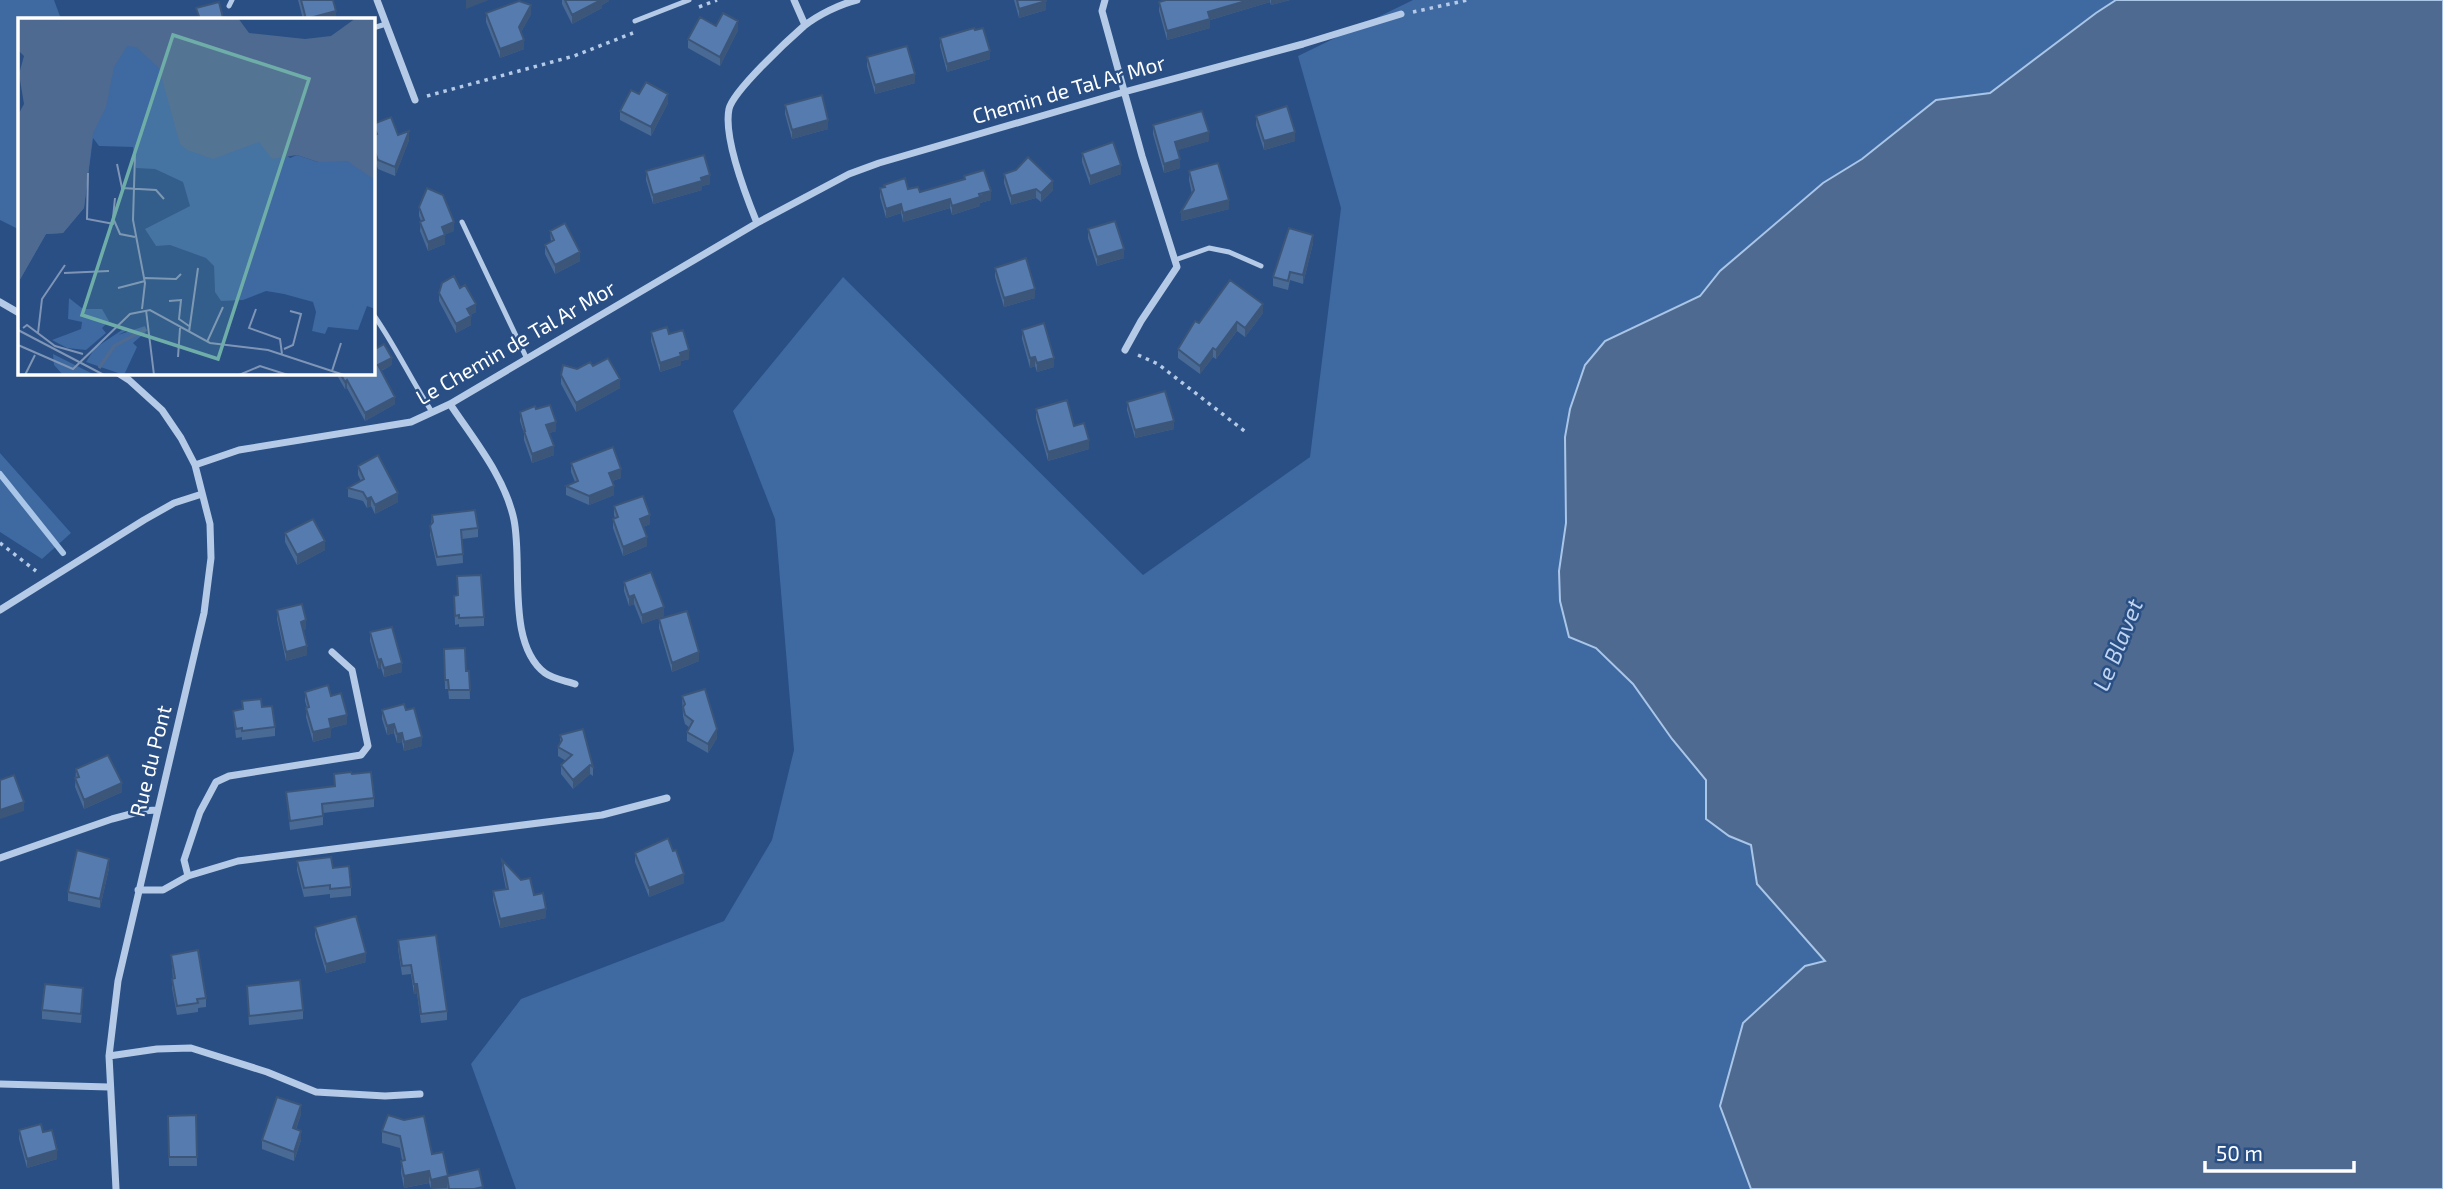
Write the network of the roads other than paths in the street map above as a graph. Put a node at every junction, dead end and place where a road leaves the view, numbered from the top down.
1 (377, 0) edge
2 (690, 0) edge
3 (794, 0) edge
4 (857, 0) edge
5 (1105, 0) edge
6 (1401, 14) road end
7 (635, 21) dead end
8 (386, 24) junction
9 (805, 25) junction
10 (374, 28) edge
11 (1124, 92) junction
12 (415, 100) road end
13 (462, 222) dead end
14 (757, 223) junction
15 (1175, 260) junction
16 (1261, 266) dead end
17 (0, 302) edge
18 (18, 312) edge
19 (374, 315) edge
20 (1125, 350) road end
21 (527, 359) junction
22 (120, 374) edge
23 (450, 404) junction
24 (432, 412) junction
25 (195, 465) junction
26 (202, 494) junction
27 (0, 610) edge
28 (332, 652) dead end
29 (575, 684) dead end
30 (667, 798) dead end
31 (156, 810) junction
32 (0, 858) edge
33 (188, 876) junction
34 (138, 890) junction
35 (109, 1056) junction
36 (0, 1084) edge
37 (109, 1087) junction
38 (420, 1094) dead end
39 (116, 1189) edge

1 - 8 street
2 - 7 lane
3 - 9 street
4 - 9 street
5 - 11 street
6 - 11 street, Chemin de Tal Ar Mor
8 - 10 lane
8 - 12 street
9 - 14 street
11 - 14 street, Chemin de Tal Ar Mor
11 - 15 street
13 - 21 lane
14 - 21 street, Le Chemin de Tal Ar Mor
15 - 16 lane
15 - 20 street
17 - 18 street
19 - 24 lane
21 - 23 street, Le Chemin de Tal Ar Mor
22 - 25 street, Rue du Pont
23 - 24 street, Le Chemin de Tal Ar Mor
23 - 29 street
24 - 25 street, Le Chemin de Tal Ar Mor
25 - 26 street, Rue du Pont
26 - 27 street
26 - 31 street, Rue du Pont
28 - 33 street
30 - 33 street
31 - 32 street
31 - 34 street, Rue du Pont
33 - 34 street
34 - 35 street, Rue du Pont
35 - 37 street, Rue du Pont
35 - 38 street
36 - 37 street
37 - 39 street, Rue du Pont

